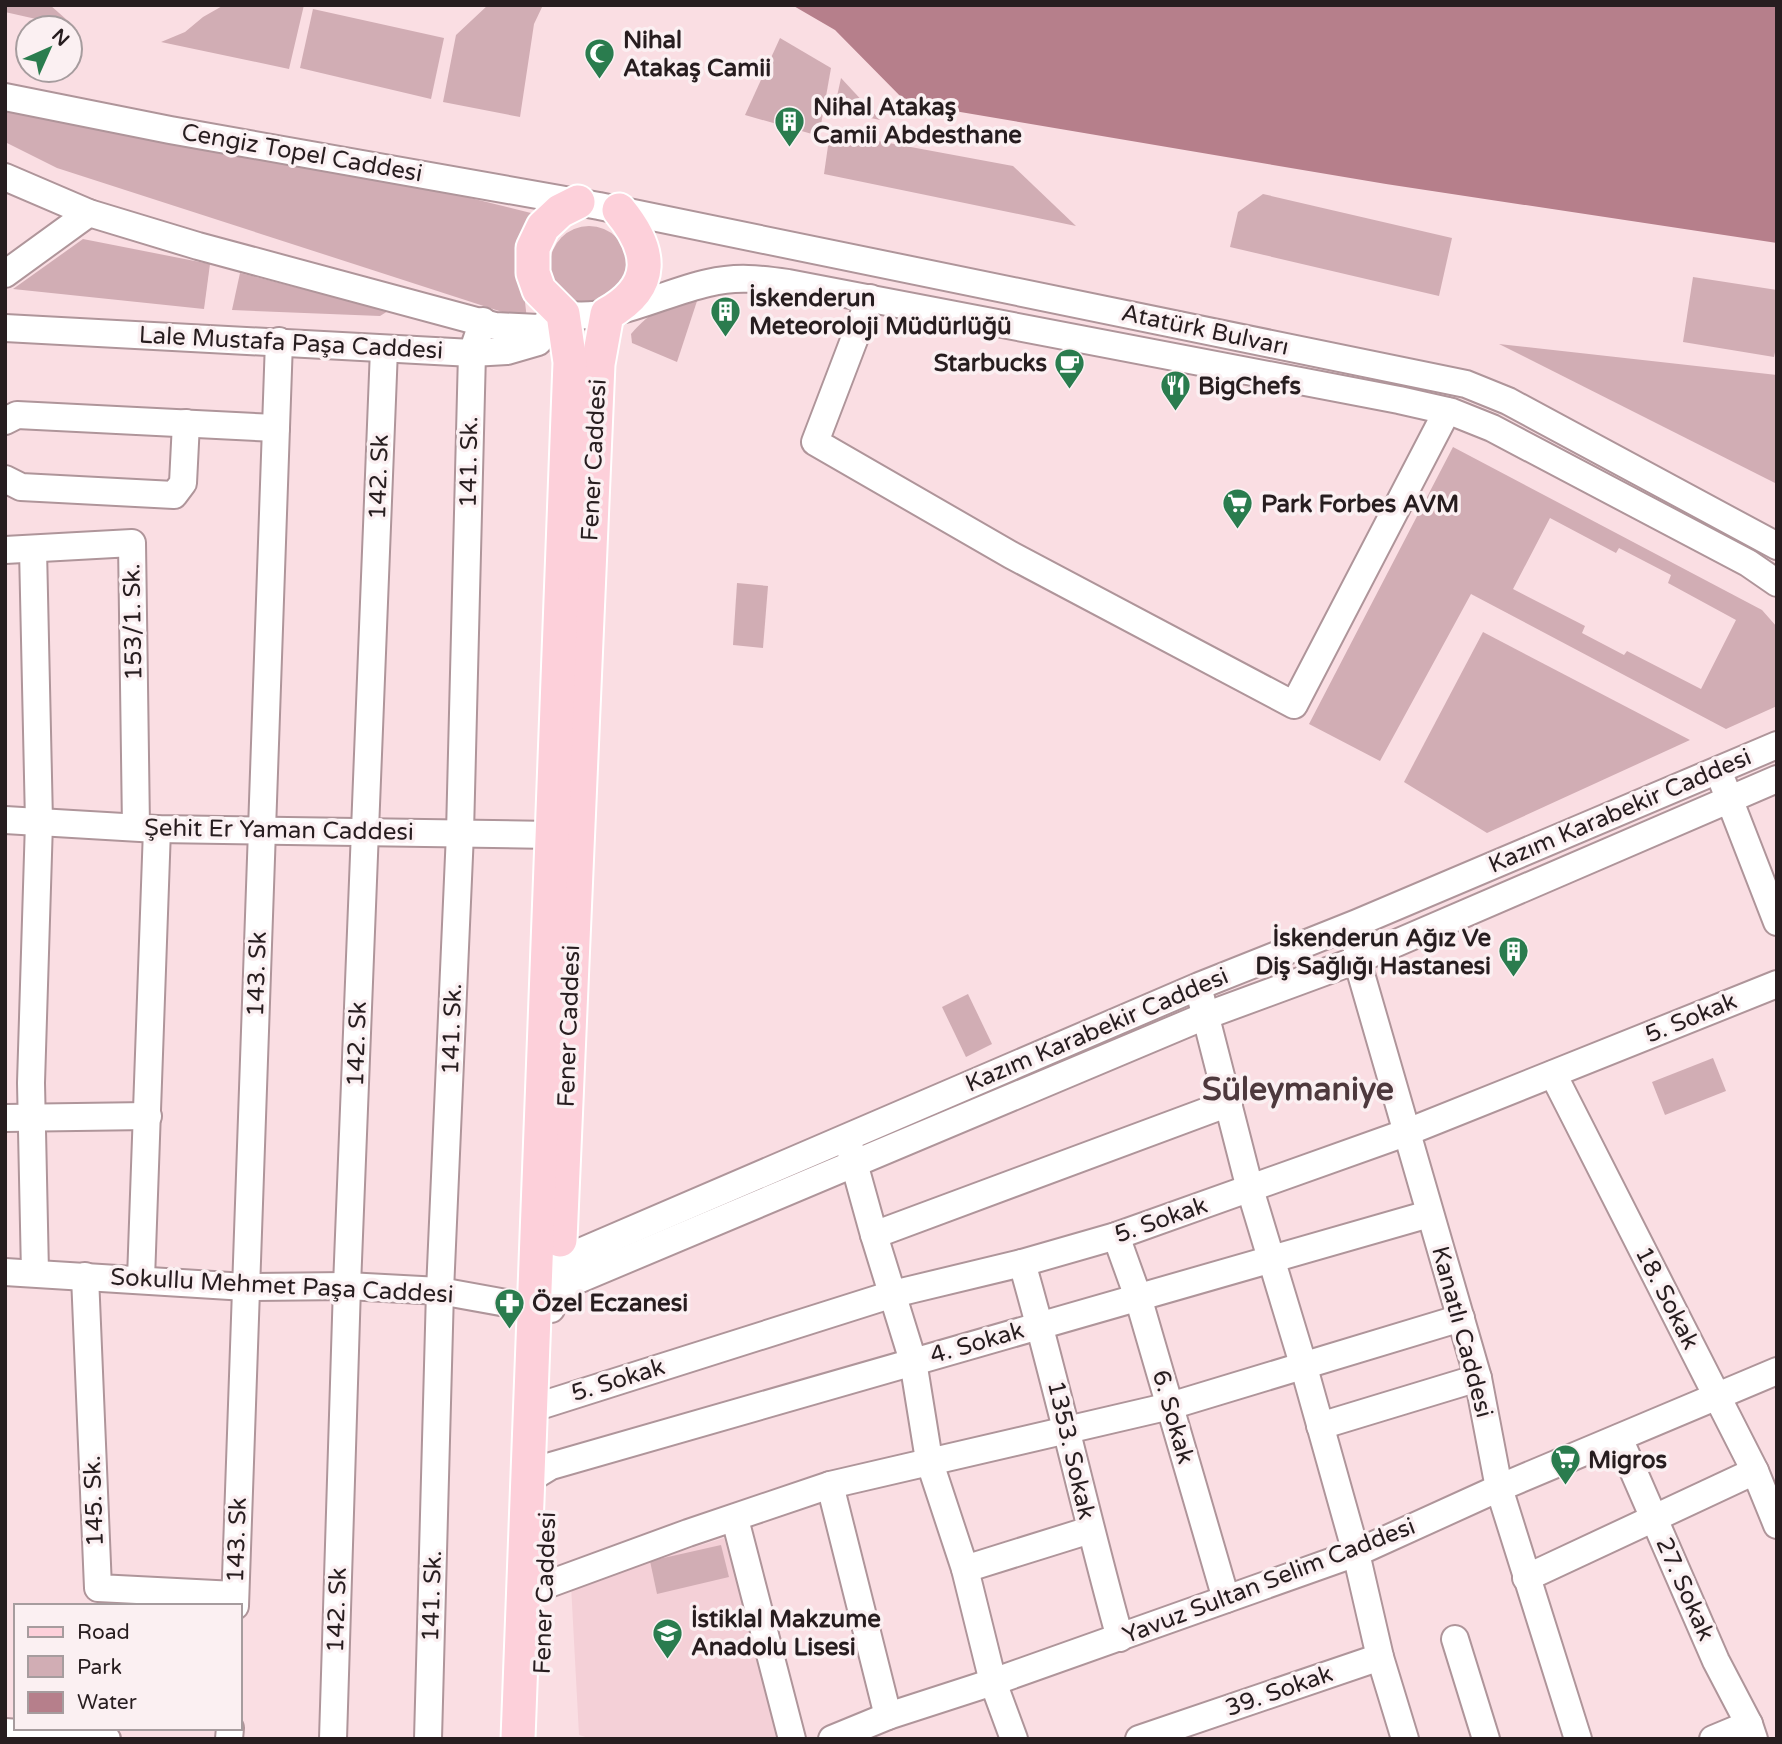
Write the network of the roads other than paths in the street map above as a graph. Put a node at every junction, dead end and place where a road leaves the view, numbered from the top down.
1 (5, 97) edge
2 (5, 177) edge
3 (599, 206) junction
4 (89, 213) junction
5 (5, 274) edge
6 (870, 298) junction
7 (563, 314) junction
8 (607, 314) junction
9 (483, 321) junction
10 (5, 328) edge
11 (279, 341) junction
12 (384, 349) junction
13 (472, 353) junction
14 (1447, 411) junction
15 (5, 421) edge
16 (186, 423) junction
17 (276, 428) junction
18 (5, 479) edge
19 (1777, 546) edge
20 (33, 548) junction
21 (5, 550) edge
22 (1777, 583) edge
23 (1777, 745) edge
24 (1718, 769) junction
25 (1777, 779) edge
26 (1729, 800) junction
27 (5, 820) edge
28 (39, 822) junction
29 (146, 828) junction
30 (365, 831) junction
31 (262, 832) junction
32 (460, 834) junction
33 (552, 835) junction
34 (1777, 922) edge
35 (1357, 923) junction
36 (1357, 960) junction
37 (1777, 984) edge
38 (1199, 986) junction
39 (1205, 1016) junction
40 (1553, 1074) junction
41 (1229, 1103) junction
42 (148, 1116) junction
43 (18, 1119) edge
44 (1405, 1133) junction
45 (850, 1149) junction
46 (1250, 1189) junction
47 (1429, 1214) junction
48 (874, 1235) junction
49 (1116, 1236) junction
50 (1270, 1260) junction
51 (1022, 1263) junction
52 (5, 1272) edge
53 (35, 1273) junction
54 (85, 1276) junction
55 (141, 1279) junction
56 (347, 1286) junction
57 (246, 1287) junction
58 (547, 1290) junction
59 (440, 1292) junction
60 (893, 1294) junction
61 (1138, 1297) junction
62 (1461, 1318) junction
63 (1041, 1325) junction
64 (913, 1361) junction
65 (1303, 1364) junction
66 (1777, 1371) edge
67 (1478, 1378) junction
68 (1717, 1396) junction
69 (541, 1405) junction
70 (1170, 1406) junction
71 (1320, 1426) junction
72 (1066, 1428) junction
73 (1619, 1438) junction
74 (929, 1460) junction
75 (1755, 1471) junction
76 (540, 1473) junction
77 (830, 1485) junction
78 (1499, 1488) junction
79 (735, 1518) junction
80 (1653, 1519) junction
81 (1777, 1525) edge
82 (1090, 1530) junction
83 (1356, 1553) junction
84 (965, 1569) junction
85 (1526, 1578) junction
86 (534, 1591) junction
87 (1226, 1599) junction
88 (235, 1600) edge
89 (1120, 1638) junction
90 (1455, 1639) dead end
91 (1380, 1657) junction
92 (993, 1682) junction
93 (887, 1716) junction
94 (5, 1732) edge
95 (1752, 1732) edge
96 (107, 1739) edge
97 (333, 1739) edge
98 (428, 1739) edge
99 (518, 1739) edge
100 (540, 1739) edge
101 (792, 1739) edge
102 (832, 1739) edge
103 (1014, 1739) edge
104 (1139, 1739) edge
105 (1405, 1739) edge
106 (1486, 1739) edge
107 (1578, 1739) edge
108 (1713, 1739) edge

1 - 3 street, Cengiz Topel Caddesi
2 - 4 street
3 - 7 main road
3 - 8 main road
3 - 19 street, Atatürk Bulvarı
4 - 5 street
4 - 9 street
6 - 8 street, Atatürk Bulvarı
6 - 14 street, Atatürk Bulvarı
6 - 14 street
7 - 8 street
7 - 9 street
7 - 13 street, Lale Mustafa Paşa Caddesi
7 - 33 main road, Fener Caddesi
8 - 58 main road, Fener Caddesi
9 - 13 street, 141. Sk.
10 - 11 street, Lale Mustafa Paşa Caddesi
11 - 12 street, Lale Mustafa Paşa Caddesi
11 - 17 street, 143. Sk
12 - 13 street, Lale Mustafa Paşa Caddesi
12 - 30 street, 142. Sk
13 - 32 street, 141. Sk.
14 - 22 street, Atatürk Bulvarı
15 - 16 street
16 - 17 street
16 - 18 street
17 - 31 street, 143. Sk
20 - 21 street, 153/1. Sk.
20 - 28 street
20 - 29 street, 153/1. Sk.
23 - 24 street, Kazım Karabekir Caddesi
24 - 26 street
24 - 35 street, Kazım Karabekir Caddesi
25 - 26 street, Kazım Karabekir Caddesi
26 - 34 street
26 - 36 street, Kazım Karabekir Caddesi
27 - 28 street, Şehit Er Yaman Caddesi
28 - 29 street, Şehit Er Yaman Caddesi
28 - 43 street
29 - 31 street, Şehit Er Yaman Caddesi
29 - 42 street
30 - 31 street, Şehit Er Yaman Caddesi
30 - 32 street, Şehit Er Yaman Caddesi
30 - 56 street, 142. Sk
31 - 57 street, 143. Sk
32 - 33 street, Şehit Er Yaman Caddesi
32 - 59 street, 141. Sk.
33 - 58 main road, Fener Caddesi
35 - 36 street, Kanatlı Caddesi
35 - 38 street, Kazım Karabekir Caddesi
36 - 39 street, Kazım Karabekir Caddesi
36 - 44 street, Kanatlı Caddesi
37 - 40 street, 5. Sokak
38 - 39 street
38 - 45 street, Kazım Karabekir Caddesi
39 - 41 street
39 - 45 street, Kazım Karabekir Caddesi
40 - 44 street, 5. Sokak
40 - 68 street, 18. Sokak
41 - 46 street
41 - 48 street
42 - 43 street
42 - 55 street
43 - 53 street
44 - 46 street, 5. Sokak
44 - 47 street, Kanatlı Caddesi
45 - 48 street
45 - 58 street, Kazım Karabekir Caddesi
46 - 49 street, 5. Sokak
46 - 50 street
47 - 50 street, 4. Sokak
47 - 62 street, Kanatlı Caddesi
48 - 60 street
49 - 51 street, 5. Sokak
49 - 61 street, 6. Sokak
50 - 61 street, 4. Sokak
50 - 65 street
51 - 60 street, 5. Sokak
51 - 63 street, 1353. Sokak
52 - 53 street, Sokullu Mehmet Paşa Caddesi
53 - 54 street, Sokullu Mehmet Paşa Caddesi
54 - 55 street, Sokullu Mehmet Paşa Caddesi
54 - 88 street, 145. Sk.
55 - 57 street, Sokullu Mehmet Paşa Caddesi
56 - 57 street, Sokullu Mehmet Paşa Caddesi
56 - 59 street, Sokullu Mehmet Paşa Caddesi
56 - 97 street, 142. Sk
57 - 88 street, 143. Sk
58 - 59 street, Sokullu Mehmet Paşa Caddesi
58 - 69 main road, Fener Caddesi
59 - 98 street, 141. Sk.
60 - 64 street
60 - 69 street, 5. Sokak
61 - 63 street, 4. Sokak
61 - 70 street, 6. Sokak
62 - 65 street
62 - 67 street, Kanatlı Caddesi
63 - 64 street, 4. Sokak
63 - 72 street, 1353. Sokak
64 - 74 street
64 - 76 street, 4. Sokak
65 - 70 street
65 - 71 street
66 - 68 street, Yavuz Sultan Selim Caddesi
67 - 71 street
67 - 78 street, Kanatlı Caddesi
68 - 73 street, Yavuz Sultan Selim Caddesi
68 - 75 street, 18. Sokak
69 - 76 main road, Fener Caddesi
70 - 72 street
70 - 87 street, 6. Sokak
71 - 83 street
72 - 74 street
72 - 82 street, 1353. Sokak
73 - 78 street, Yavuz Sultan Selim Caddesi
73 - 80 street, 27. Sokak
74 - 77 street
74 - 84 street
75 - 80 street
75 - 81 street, 18. Sokak
76 - 86 main road, Fener Caddesi
77 - 79 street
77 - 93 street
78 - 83 street, Yavuz Sultan Selim Caddesi
78 - 85 street, Kanatlı Caddesi
79 - 86 street
79 - 101 street
80 - 85 street
80 - 95 street, 27. Sokak
82 - 84 street
82 - 89 street, 1353. Sokak
83 - 87 street, Yavuz Sultan Selim Caddesi
83 - 91 street
84 - 92 street
85 - 107 street, Kanatlı Caddesi
86 - 99 main road, Fener Caddesi
86 - 100 main road, Fener Caddesi
87 - 89 street, Yavuz Sultan Selim Caddesi
89 - 92 street, Yavuz Sultan Selim Caddesi
90 - 106 street
91 - 104 street, 39. Sokak
91 - 105 street
92 - 93 street, Yavuz Sultan Selim Caddesi
92 - 103 street
93 - 102 street, Yavuz Sultan Selim Caddesi
94 - 96 street
95 - 108 street

